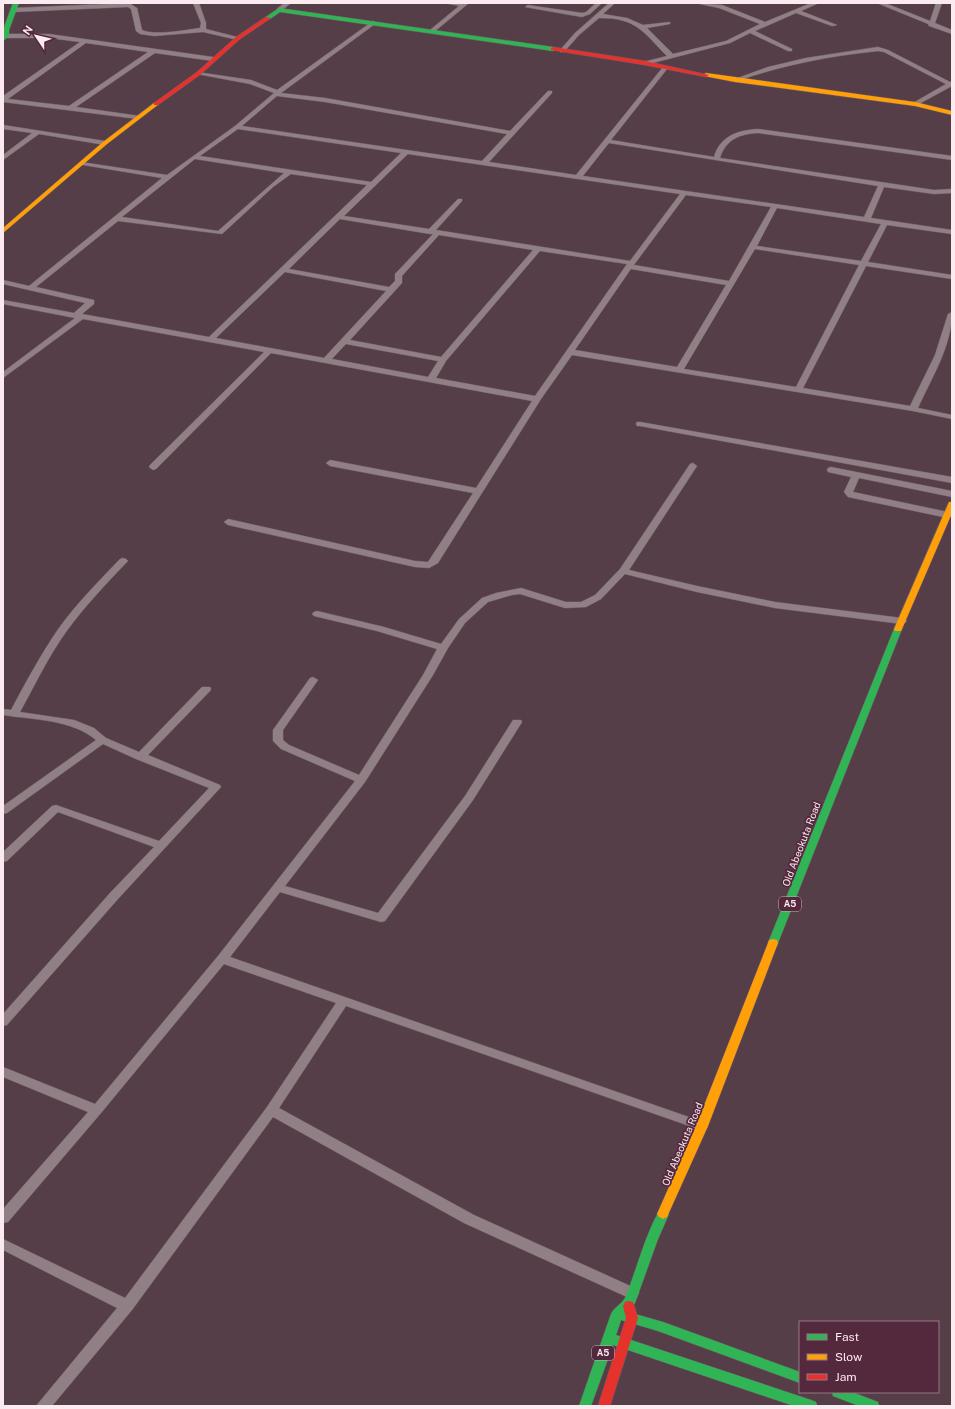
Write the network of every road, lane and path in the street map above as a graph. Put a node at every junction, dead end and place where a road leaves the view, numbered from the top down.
1 (196, 3) edge
2 (288, 3) edge
3 (447, 3) edge
4 (599, 3) edge
5 (612, 3) edge
6 (698, 3) edge
7 (816, 3) edge
8 (880, 3) edge
9 (939, 3) edge
10 (465, 4) edge
11 (81, 6) edge
12 (15, 7) edge
13 (528, 7) dead end
14 (279, 10) junction
15 (796, 11) junction
16 (596, 16) junction
17 (373, 23) junction
18 (668, 23) dead end
19 (766, 24) junction
20 (834, 25) dead end
21 (931, 25) junction
22 (644, 27) junction
23 (202, 30) junction
24 (432, 31) junction
25 (752, 32) junction
26 (952, 32) edge
27 (5, 38) edge
28 (238, 38) junction
29 (84, 42) junction
30 (790, 50) dead end
31 (153, 51) junction
32 (562, 52) junction
33 (671, 56) junction
34 (213, 59) junction
35 (645, 63) junction
36 (665, 68) junction
37 (199, 73) junction
38 (735, 80) junction
39 (951, 84) edge
40 (550, 92) dead end
41 (277, 93) junction
42 (3, 99) edge
43 (915, 104) junction
44 (70, 108) junction
45 (952, 113) edge
46 (138, 117) junction
47 (3, 127) edge
48 (237, 127) junction
49 (38, 132) junction
50 (511, 133) junction
51 (608, 141) junction
52 (105, 143) junction
53 (406, 152) junction
54 (194, 157) junction
55 (3, 158) edge
56 (952, 158) edge
57 (716, 159) junction
58 (83, 163) junction
59 (483, 164) junction
60 (290, 171) junction
61 (168, 177) junction
62 (578, 177) junction
63 (373, 184) junction
64 (882, 184) junction
65 (952, 191) edge
66 (685, 192) junction
67 (460, 200) dead end
68 (775, 206) junction
69 (340, 217) junction
70 (867, 218) junction
71 (118, 219) junction
72 (885, 222) junction
73 (3, 231) edge
74 (952, 232) edge
75 (433, 233) junction
76 (753, 247) junction
77 (538, 248) junction
78 (631, 265) junction
79 (862, 265) junction
80 (284, 270) junction
81 (952, 277) edge
82 (3, 282) edge
83 (731, 284) junction
84 (31, 288) junction
85 (391, 290) junction
86 (3, 302) edge
87 (952, 314) edge
88 (78, 316) junction
89 (210, 340) junction
90 (345, 341) junction
91 (269, 351) junction
92 (570, 352) junction
93 (443, 360) junction
94 (326, 361) junction
95 (678, 371) junction
96 (3, 376) edge
97 (431, 380) junction
98 (798, 390) junction
99 (537, 399) junction
100 (913, 410) junction
101 (952, 417) edge
102 (640, 424) dead end
103 (330, 463) dead end
104 (693, 466) dead end
105 (153, 467) dead end
106 (832, 470) dead end
107 (856, 475) junction
108 (952, 480) edge
109 (478, 491) junction
110 (952, 494) edge
111 (952, 504) edge
112 (948, 515) junction
113 (228, 522) dead end
114 (123, 561) dead end
115 (623, 571) junction
116 (317, 614) dead end
117 (902, 621) junction
118 (443, 648) junction
119 (313, 680) dead end
120 (206, 689) dead end
121 (3, 712) edge
122 (14, 714) junction
123 (517, 722) dead end
124 (102, 740) junction
125 (140, 756) junction
126 (361, 780) junction
127 (3, 812) edge
128 (162, 846) junction
129 (3, 858) edge
130 (278, 888) junction
131 (222, 959) junction
132 (343, 1001) junction
133 (3, 1022) edge
134 (3, 1072) edge
135 (97, 1110) junction
136 (271, 1110) junction
137 (702, 1126) junction
138 (3, 1218) edge
139 (3, 1244) edge
140 (630, 1298) junction
141 (127, 1306) junction
142 (618, 1314) junction
143 (632, 1318) junction
144 (608, 1338) junction
145 (624, 1343) junction
146 (655, 1355) junction
147 (618, 1361) junction
148 (799, 1378) edge
149 (840, 1393) edge
150 (43, 1406) edge
151 (585, 1406) edge
152 (604, 1406) edge
153 (811, 1406) edge
154 (873, 1406) edge

1 - 23 street
2 - 14 street
3 - 10 street
4 - 13 street
5 - 16 street
6 - 19 street
7 - 15 street
8 - 21 street
9 - 21 street
10 - 24 street
11 - 12 street
11 - 23 street
12 - 27 main road
14 - 17 main road
14 - 28 main road
15 - 19 street
15 - 20 street
16 - 22 street
16 - 32 street
17 - 24 main road
17 - 41 street
18 - 22 street
19 - 25 street
21 - 26 street
22 - 33 street
23 - 28 street
24 - 32 main road
25 - 30 street
25 - 33 street
27 - 29 street
28 - 34 main road
29 - 31 street
29 - 42 street
31 - 34 street
31 - 44 street
32 - 35 main road
33 - 35 street
34 - 37 main road
35 - 36 main road
36 - 38 main road
36 - 51 street
37 - 41 street
37 - 46 main road
38 - 39 street
38 - 43 main road
39 - 43 street
40 - 50 street
41 - 48 street
41 - 50 street
42 - 44 street
43 - 45 main road
44 - 46 street
46 - 52 main road
47 - 49 street
48 - 53 street
48 - 54 street
49 - 52 street
49 - 55 street
50 - 59 street
51 - 57 street
51 - 62 street
52 - 58 main road
53 - 59 street
53 - 63 street
54 - 60 street
54 - 61 street
56 - 57 street
57 - 64 street
58 - 61 street
58 - 73 main road
59 - 62 street
60 - 63 street
60 - 71 street
61 - 71 street
62 - 66 street
63 - 69 street
64 - 65 street
64 - 70 street
66 - 68 street
66 - 78 street
67 - 75 street
68 - 70 street
68 - 76 street
69 - 75 street
69 - 80 street
70 - 72 street
71 - 84 street
72 - 74 street
72 - 79 street
75 - 77 street
75 - 85 street
76 - 79 street
76 - 83 street
77 - 78 street
77 - 93 street
78 - 83 street
78 - 92 street
79 - 81 street
79 - 98 street
80 - 85 street
80 - 89 street
82 - 84 street
83 - 95 street
84 - 88 street
85 - 90 street
86 - 88 street
87 - 100 street
88 - 89 street
88 - 96 street
89 - 91 street
90 - 93 street
90 - 94 street
91 - 94 street
91 - 105 street
92 - 95 street
92 - 99 street
93 - 97 street
94 - 97 street
95 - 98 street
97 - 99 street
98 - 100 street
99 - 109 street
100 - 101 street
102 - 108 street
103 - 109 street
104 - 115 street
106 - 107 street
107 - 110 street
107 - 112 street
109 - 113 street
111 - 112 main road, Old Abeokuta Road / A5
112 - 117 main road, Old Abeokuta Road / A5
114 - 122 street
115 - 117 street
115 - 118 street
116 - 118 street
117 - 137 main road, Old Abeokuta Road / A5
118 - 126 street
119 - 126 street
120 - 125 street
121 - 122 street
122 - 124 street
123 - 130 street
124 - 125 street
124 - 127 street
125 - 128 street
126 - 130 street
128 - 129 street
128 - 133 street
130 - 131 street
131 - 132 street
131 - 135 street
132 - 136 street
132 - 137 street
134 - 135 street
135 - 138 street
136 - 140 street
136 - 141 street
137 - 140 main road, Old Abeokuta Road / A5
139 - 141 street
140 - 142 main road, Old Abeokuta Road / A5
140 - 143 main road, A5
141 - 150 street
142 - 143 main road
142 - 144 main road, Old Abeokuta Road / A5
143 - 145 main road, A5
143 - 148 main road
144 - 145 main road
144 - 151 main road, Old Abeokuta Road / A5
145 - 146 main road
145 - 147 main road, A5
146 - 147 main road
146 - 153 main road
147 - 152 main road, A5
149 - 154 main road

